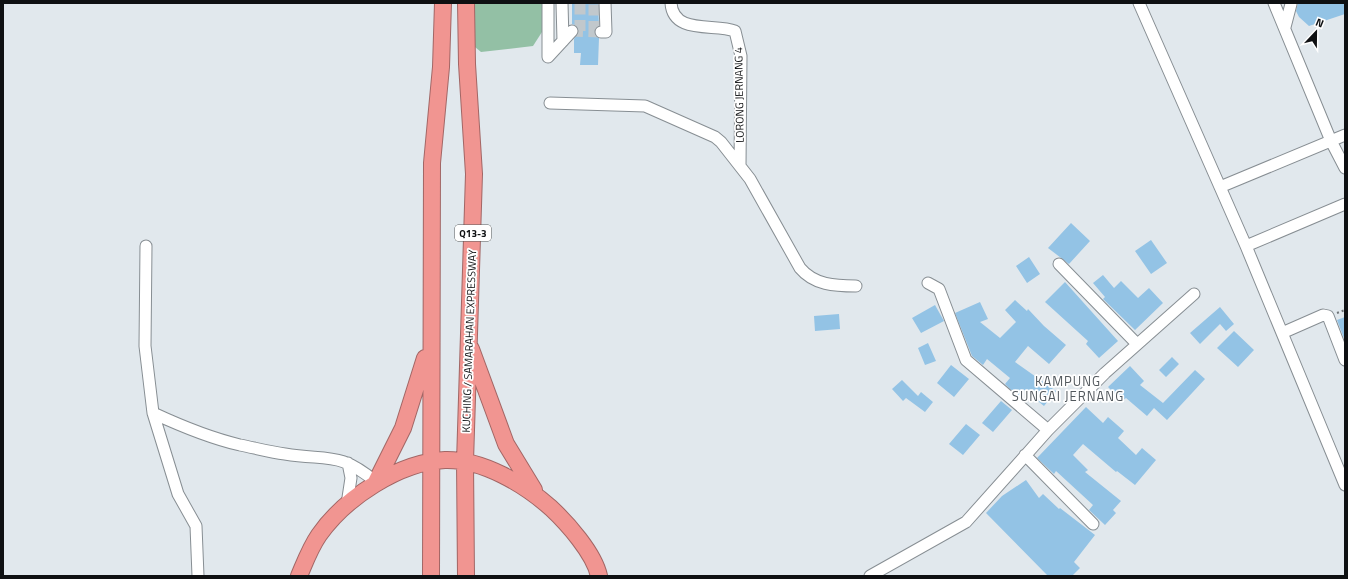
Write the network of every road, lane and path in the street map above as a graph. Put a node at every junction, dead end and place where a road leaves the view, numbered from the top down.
1 (443, 3) edge
2 (466, 3) edge
3 (548, 3) edge
4 (562, 3) edge
5 (605, 3) edge
6 (671, 3) edge
7 (1139, 3) edge
8 (1274, 3) edge
9 (1288, 3) edge
10 (1285, 27) junction
11 (572, 31) tunnel mouth
12 (601, 32) tunnel mouth
13 (563, 41) junction
14 (550, 103) dead end
15 (1345, 135) edge
16 (1331, 141) junction
17 (740, 166) junction
18 (1345, 168) edge
19 (1220, 187) junction
20 (1345, 204) edge
21 (146, 246) dead end
22 (1246, 246) junction
23 (1059, 264) dead end
24 (928, 284) dead end
25 (856, 286) dead end
26 (1194, 294) dead end
27 (1282, 333) junction
28 (431, 341) junction
29 (469, 342) junction
30 (1137, 344) junction
31 (1345, 360) edge
32 (153, 413) junction
33 (1048, 430) junction
34 (1025, 455) junction
35 (348, 462) junction
36 (430, 462) junction
37 (465, 462) junction
38 (376, 482) junction
39 (1345, 485) edge
40 (538, 496) junction
41 (347, 504) junction
42 (1094, 524) dead end
43 (198, 576) edge
44 (299, 576) edge
45 (431, 576) edge
46 (466, 576) edge
47 (599, 576) edge
48 (870, 576) edge

1 - 28 highway
2 - 29 highway, KUCHING / SAMARAHAN EXPRESSWAY / Q13-3
3 - 13 street
4 - 13 street
5 - 12 street
6 - 17 street, LORONG JERNANG 4
7 - 19 street
8 - 10 street
9 - 10 street
10 - 16 street
11 - 13 street
14 - 17 street
15 - 16 street
16 - 18 street
16 - 19 street
17 - 25 street
19 - 22 street
20 - 22 street
21 - 32 street
22 - 27 street
23 - 30 street
24 - 33 street
26 - 30 street
27 - 31 street
27 - 39 street
28 - 36 highway
28 - 38 highway
29 - 37 highway, KUCHING / SAMARAHAN EXPRESSWAY / Q13-3
29 - 40 highway
30 - 33 street
32 - 35 street
32 - 43 street
33 - 34 street
34 - 42 street
34 - 48 street
35 - 38 street
35 - 41 street
36 - 37 highway
36 - 38 highway
36 - 45 highway
37 - 40 highway
37 - 46 highway, KUCHING / SAMARAHAN EXPRESSWAY / Q13-3
38 - 41 highway
40 - 47 highway
41 - 44 highway

